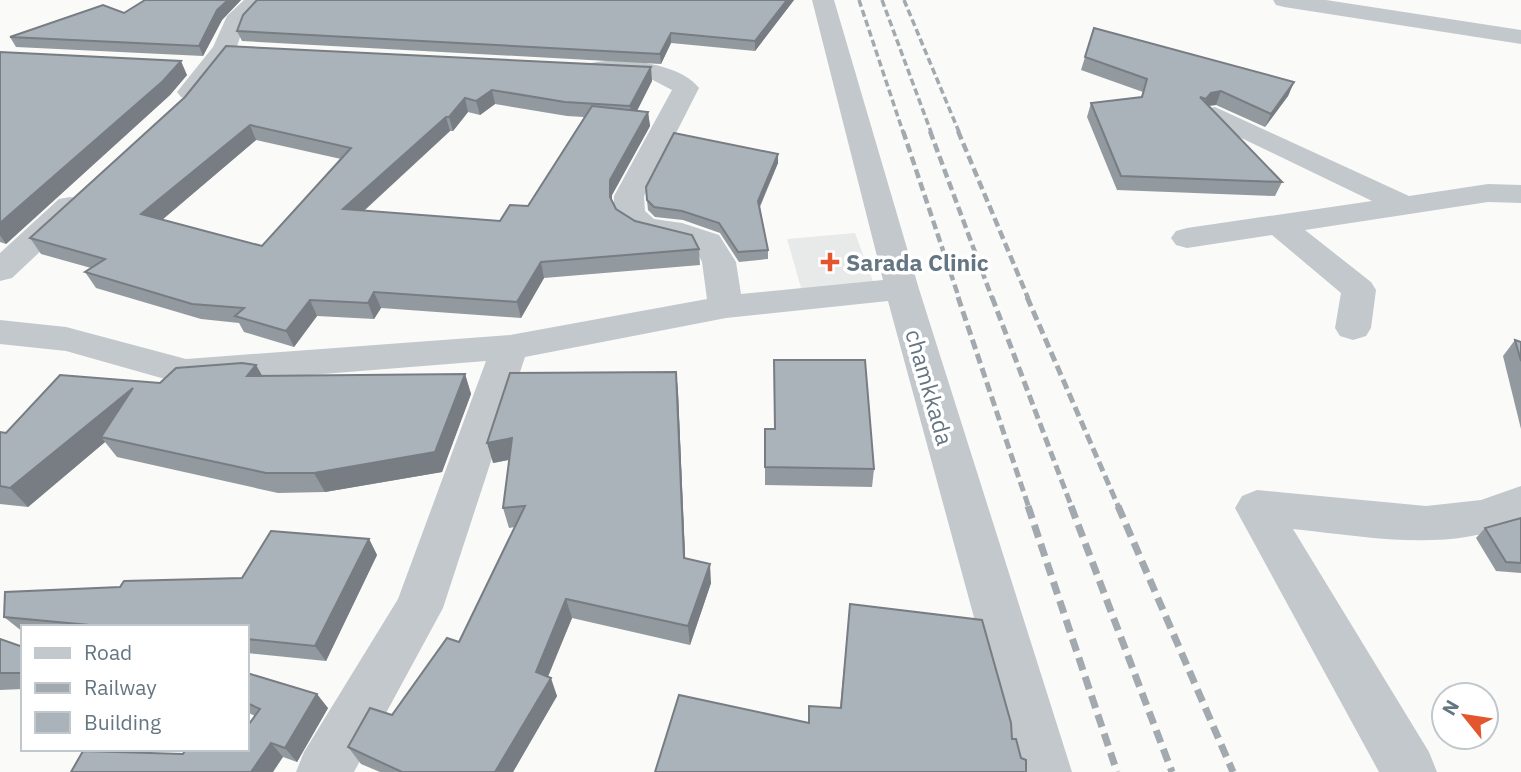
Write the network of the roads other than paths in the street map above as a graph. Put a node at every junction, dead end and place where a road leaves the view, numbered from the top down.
1 (256, 0) edge
2 (823, 0) edge
3 (1284, 0) edge
4 (1521, 37) edge
5 (568, 67) edge
6 (171, 112) edge
7 (1215, 115) edge
8 (91, 187) edge
9 (1521, 194) edge
10 (1405, 205) junction
11 (1278, 224) junction
12 (1187, 238) dead end
13 (0, 271) edge
14 (902, 289) junction
15 (726, 307) junction
16 (1353, 328) dead end
17 (0, 332) edge
18 (510, 347) junction
19 (1521, 503) edge
20 (324, 772) edge
21 (1044, 772) edge
22 (1409, 772) edge

1 - 6 street
2 - 14 street, chamkkada
3 - 4 street
5 - 15 street
7 - 10 street
8 - 13 street
9 - 10 street
10 - 11 street
11 - 12 street
11 - 16 street
14 - 15 street
14 - 21 street, chamkkada
15 - 18 street
17 - 18 street
18 - 20 street
19 - 22 street

